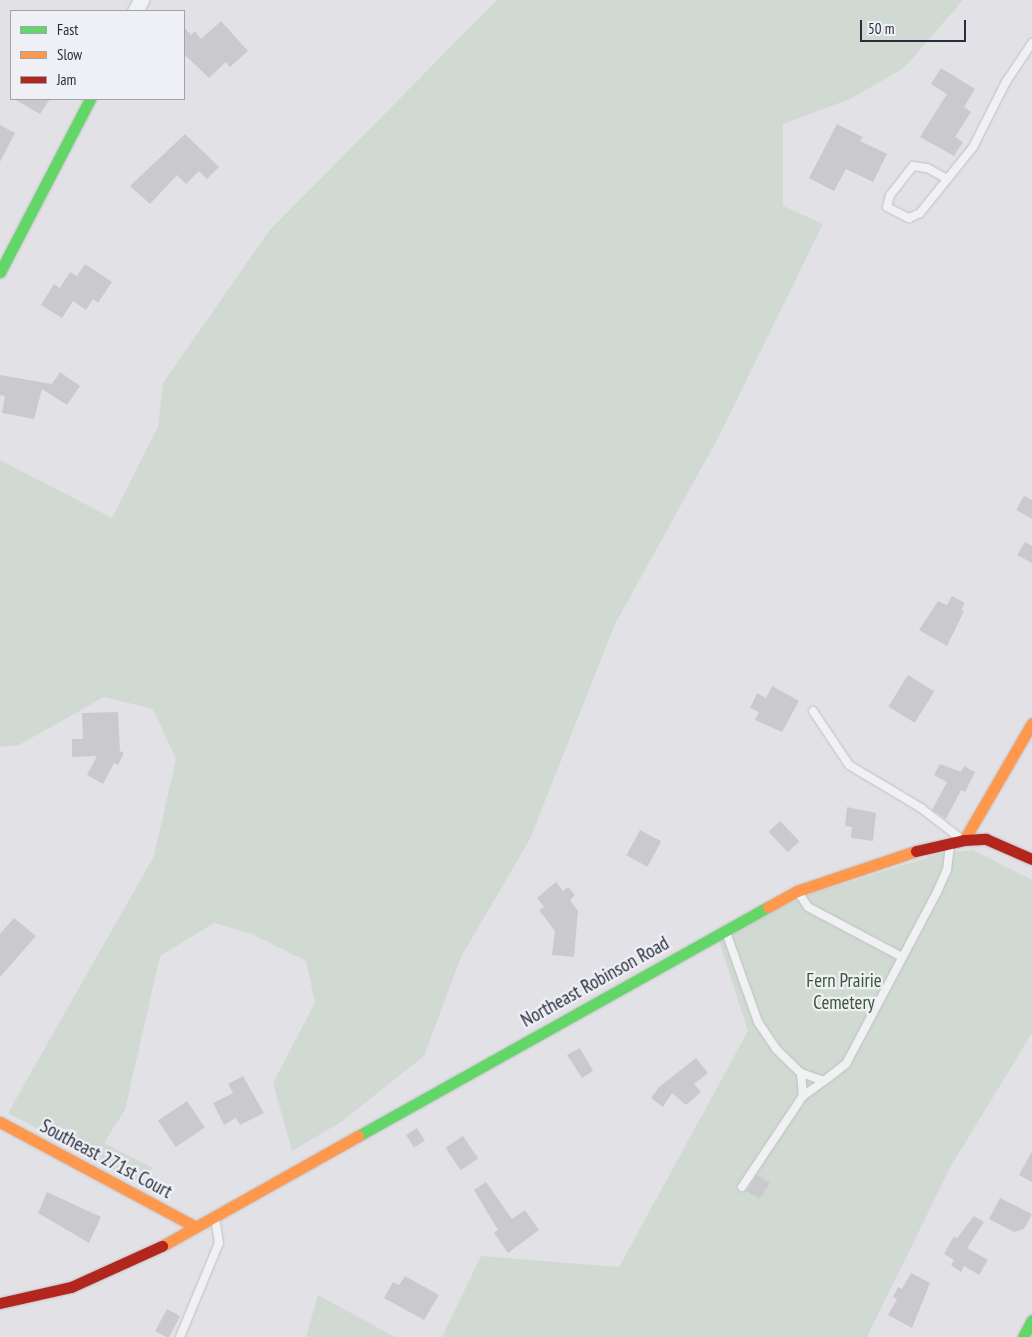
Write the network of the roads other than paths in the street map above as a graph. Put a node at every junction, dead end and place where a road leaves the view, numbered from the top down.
1 (1032, 43) edge
2 (89, 100) edge
3 (947, 179) junction
4 (0, 272) edge
5 (813, 711) dead end
6 (1032, 723) edge
7 (1020, 743) junction
8 (1032, 747) edge
9 (964, 840) junction
10 (950, 843) junction
11 (1032, 859) edge
12 (797, 891) junction
13 (725, 928) junction
14 (902, 957) junction
15 (801, 1073) junction
16 (824, 1081) junction
17 (803, 1096) junction
18 (0, 1122) edge
19 (742, 1187) dead end
20 (214, 1216) junction
21 (196, 1226) junction
22 (0, 1302) edge
23 (1032, 1320) edge
24 (180, 1337) edge
25 (1023, 1337) edge

1 - 3 lane
2 - 4 street
3 - 3 lane
5 - 9 lane
6 - 7 street
7 - 8 lane
7 - 9 street
9 - 10 street, Northeast Robinson Road
9 - 11 street, Northeast Robinson Road
10 - 12 street, Northeast Robinson Road
10 - 14 lane
12 - 13 street, Northeast Robinson Road
12 - 14 lane
13 - 15 lane
13 - 20 street, Northeast Robinson Road
14 - 16 lane
15 - 16 lane
15 - 17 lane
16 - 17 lane
17 - 19 lane
18 - 21 street, Southeast 271st Court
20 - 21 street, Northeast Robinson Road
20 - 24 lane
21 - 22 street, Northeast Robinson Road
23 - 25 street

